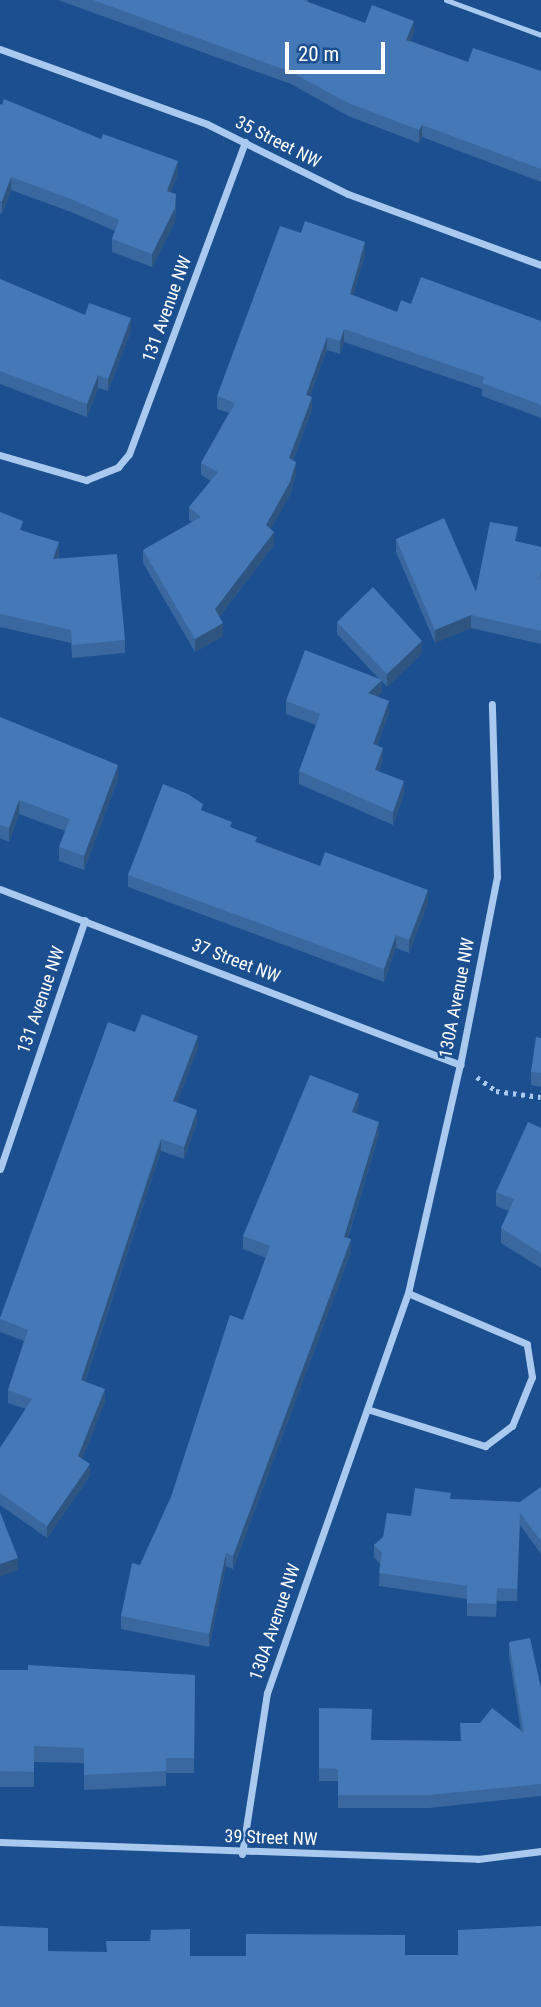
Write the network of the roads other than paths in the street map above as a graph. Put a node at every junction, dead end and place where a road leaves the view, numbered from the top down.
1 (446, 0) edge
2 (541, 35) edge
3 (0, 48) edge
4 (246, 142) junction
5 (541, 265) edge
6 (0, 456) edge
7 (492, 704) dead end
8 (0, 889) edge
9 (85, 920) junction
10 (460, 1065) junction
11 (0, 1169) edge
12 (408, 1293) junction
13 (367, 1409) junction
14 (0, 1842) edge
15 (541, 1851) edge
16 (242, 1854) junction

1 - 2 lane
3 - 4 street, 35 Street NW
4 - 5 street, 35 Street NW
4 - 6 street, 131 Avenue NW
7 - 10 street, 130A Avenue NW
8 - 9 street, 37 Street NW
9 - 10 street, 37 Street NW
9 - 11 street, 131 Avenue NW
10 - 12 street, 130A Avenue NW
12 - 13 street, 130A Avenue NW
12 - 13 street
13 - 16 street, 130A Avenue NW
14 - 16 street, 39 Street NW
15 - 16 street, 39 Street NW

